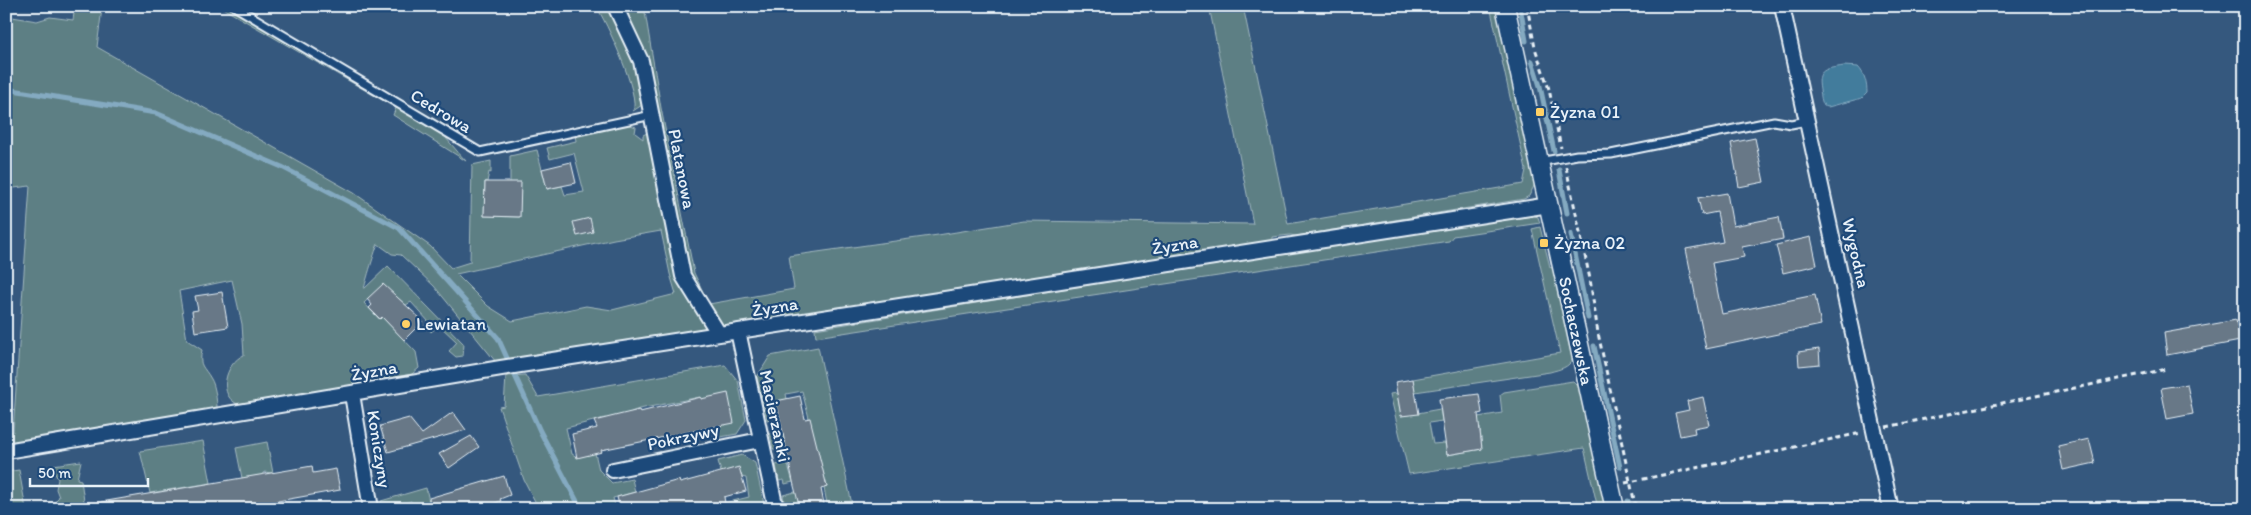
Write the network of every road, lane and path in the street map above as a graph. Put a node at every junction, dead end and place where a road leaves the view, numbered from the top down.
1 (234, 6) edge
2 (615, 6) edge
3 (1505, 6) edge
4 (1527, 6) edge
5 (1782, 6) edge
6 (652, 115) junction
7 (1807, 121) junction
8 (1564, 157) junction
9 (1539, 162) junction
10 (1550, 205) junction
11 (738, 331) junction
12 (719, 334) junction
13 (352, 394) junction
14 (760, 440) junction
15 (6, 451) edge
16 (613, 470) dead end
17 (370, 509) edge
18 (776, 509) edge
19 (1615, 509) edge
20 (1636, 509) edge
21 (1891, 509) edge

1 - 6 lane, Cedrowa
2 - 6 street, Platanowa
3 - 9 street, Sochaczewska
4 - 8 path
5 - 7 street, Wygodna
6 - 12 street, Platanowa
7 - 8 lane
7 - 21 street, Wygodna
8 - 9 lane
8 - 20 path
9 - 10 street, Sochaczewska
10 - 11 street, Żyzna
10 - 19 street, Sochaczewska
11 - 12 street, Żyzna
11 - 14 street, Macierzanki
12 - 13 street, Żyzna
13 - 15 street, Żyzna
13 - 17 street, Koniczyny
14 - 16 street, Pokrzywy
14 - 18 street, Macierzanki

